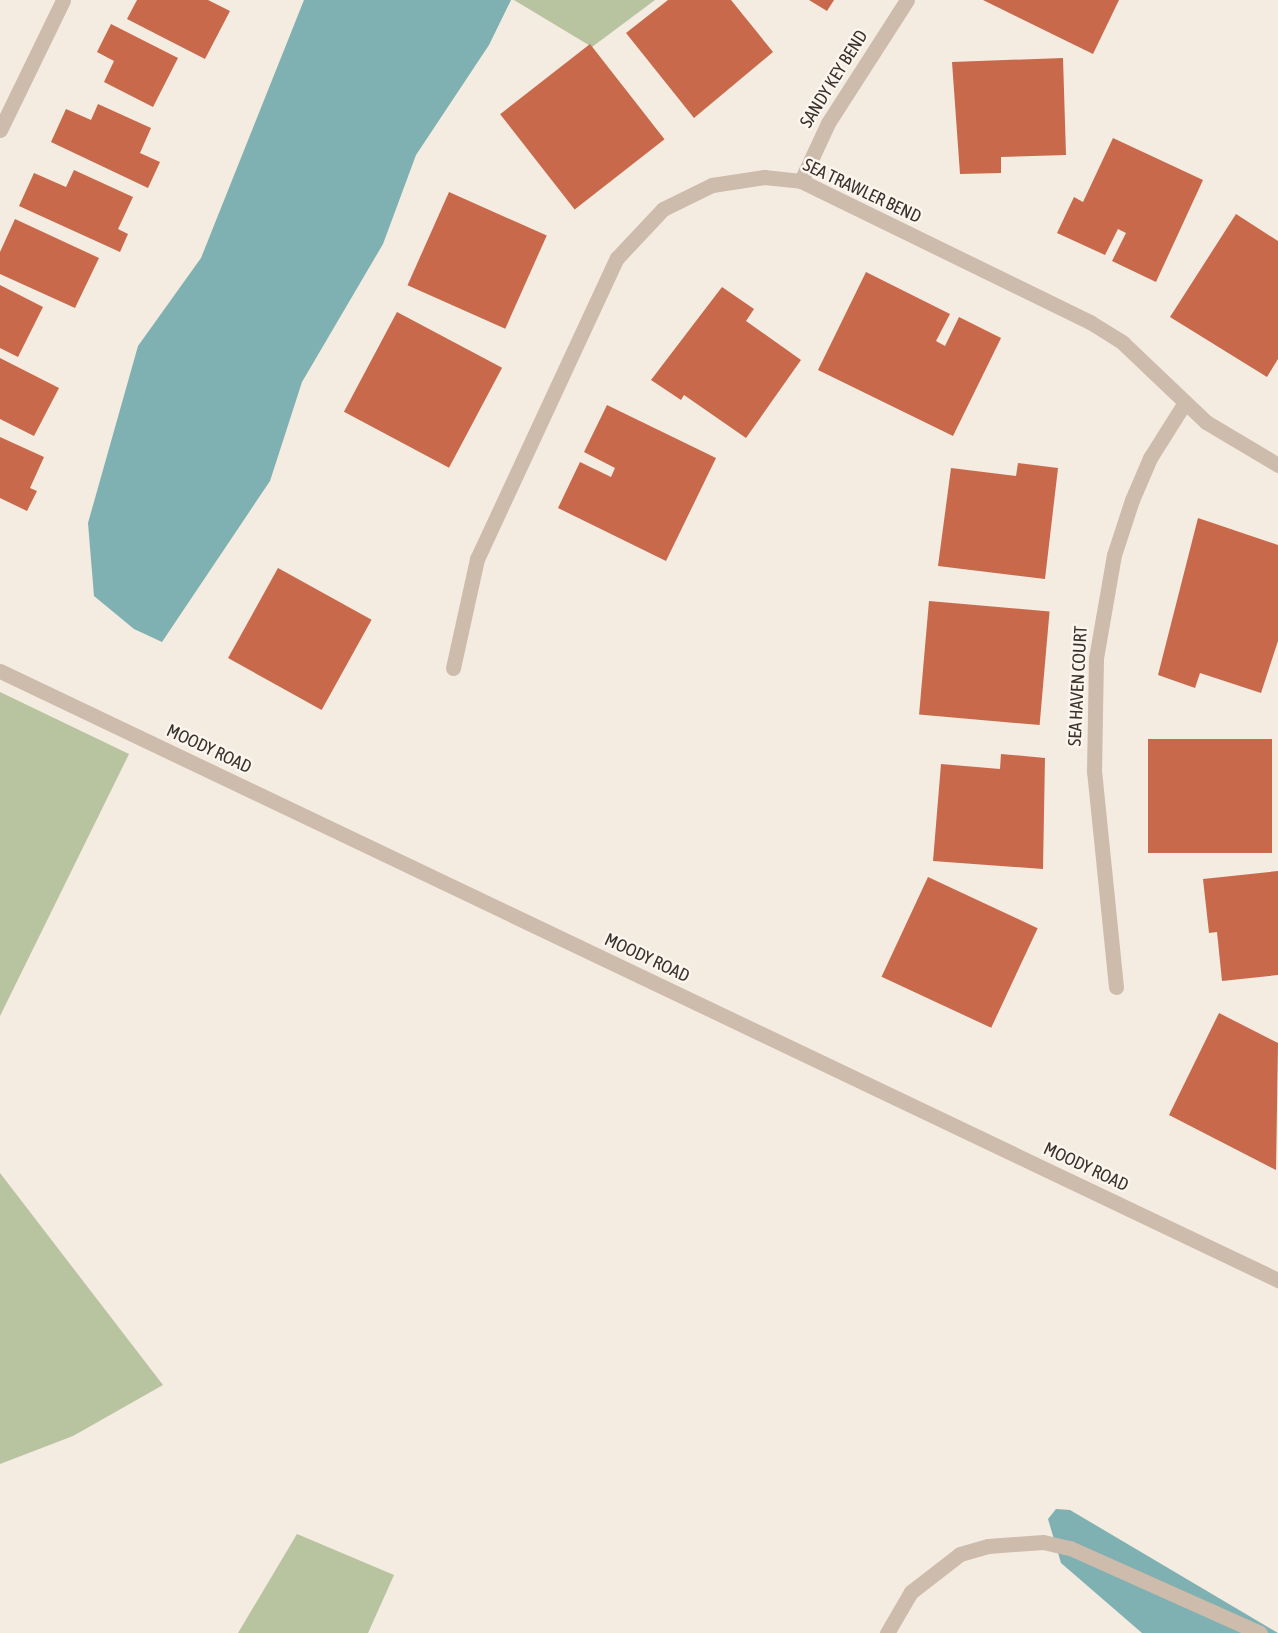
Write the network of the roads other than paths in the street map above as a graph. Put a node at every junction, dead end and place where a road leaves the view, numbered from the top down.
1 (63, 0) edge
2 (907, 0) edge
3 (0, 130) edge
4 (801, 181) junction
5 (1184, 404) junction
6 (1278, 465) edge
7 (453, 668) dead end
8 (0, 671) edge
9 (1116, 987) dead end
10 (1278, 1280) edge
11 (887, 1633) edge
12 (1260, 1633) edge

1 - 3 street
2 - 4 street, SANDY KEY BEND
4 - 5 street, SEA TRAWLER BEND
4 - 7 street, SEA TRAWLER BEND
5 - 6 street, SEA TRAWLER BEND
5 - 9 street, SEA HAVEN COURT
8 - 10 street, MOODY ROAD
11 - 12 street

